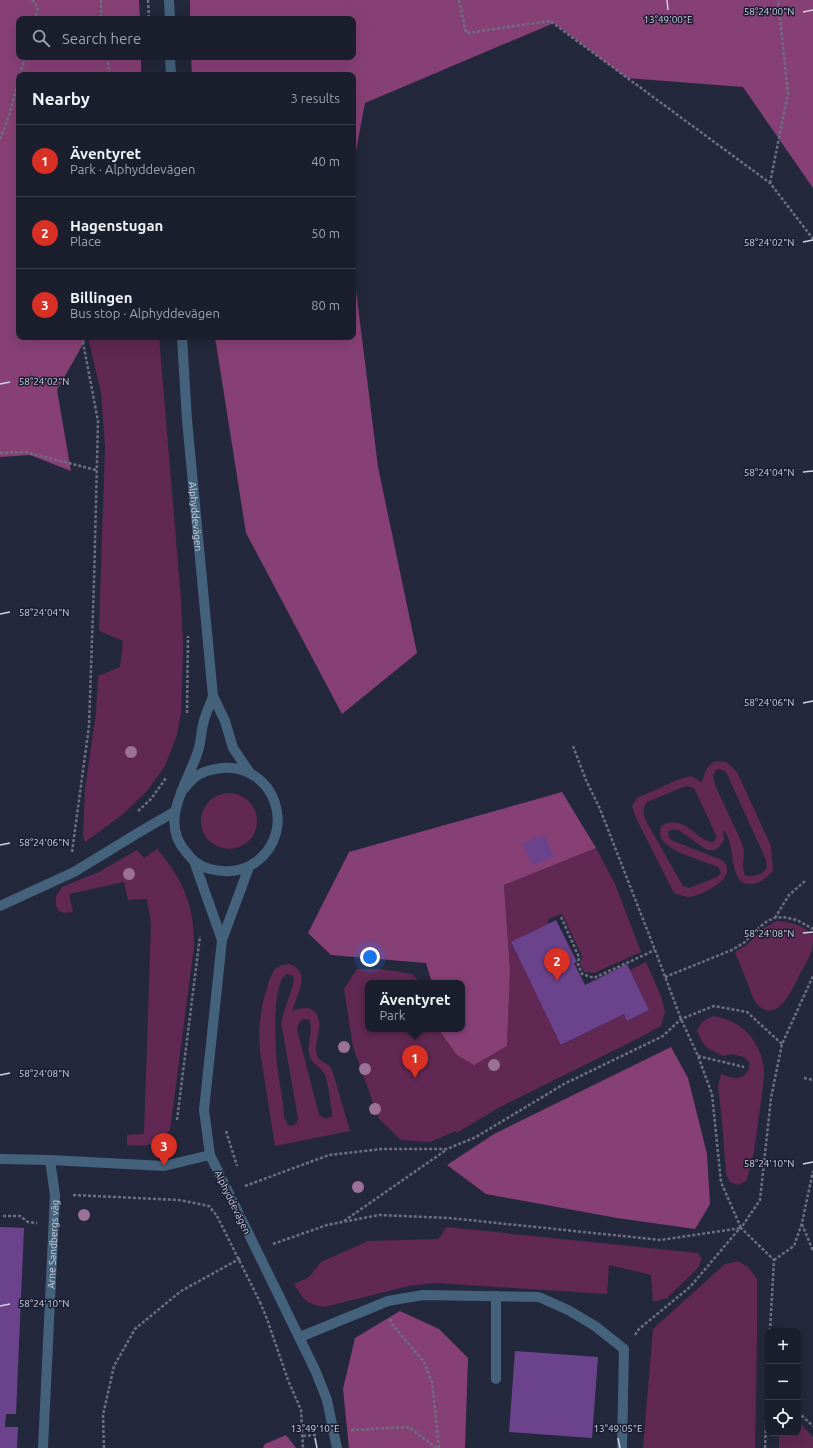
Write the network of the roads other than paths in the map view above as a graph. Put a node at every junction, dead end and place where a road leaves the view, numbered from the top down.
1 (170, 0) edge
2 (170, 16) edge
3 (170, 60) edge
4 (171, 72) edge
5 (182, 340) edge
6 (213, 696) junction
7 (250, 773) junction
8 (182, 792) junction
9 (174, 812) junction
10 (194, 861) junction
11 (249, 867) junction
12 (0, 906) edge
13 (222, 940) junction
14 (210, 1155) junction
15 (0, 1160) edge
16 (50, 1160) junction
17 (496, 1296) junction
18 (300, 1336) junction
19 (496, 1379) dead end
20 (43, 1448) edge
21 (337, 1448) edge
22 (622, 1448) edge

1 - 2 street
3 - 4 street
5 - 6 street, Alphyddevägen
6 - 7 street, Alphyddevägen
6 - 8 street, Alphyddevägen
7 - 8 street
7 - 11 street
8 - 9 street
9 - 10 street
9 - 12 street
10 - 11 street
10 - 13 street, Alphyddevägen
11 - 13 street, Alphyddevägen
13 - 14 street, Alphyddevägen
14 - 16 street
14 - 18 street, Alphyddevägen, bridge
15 - 16 street
16 - 20 street, Arne Sandbergs väg
17 - 18 street
17 - 19 street
17 - 22 street
18 - 21 street, Alphyddevägen

